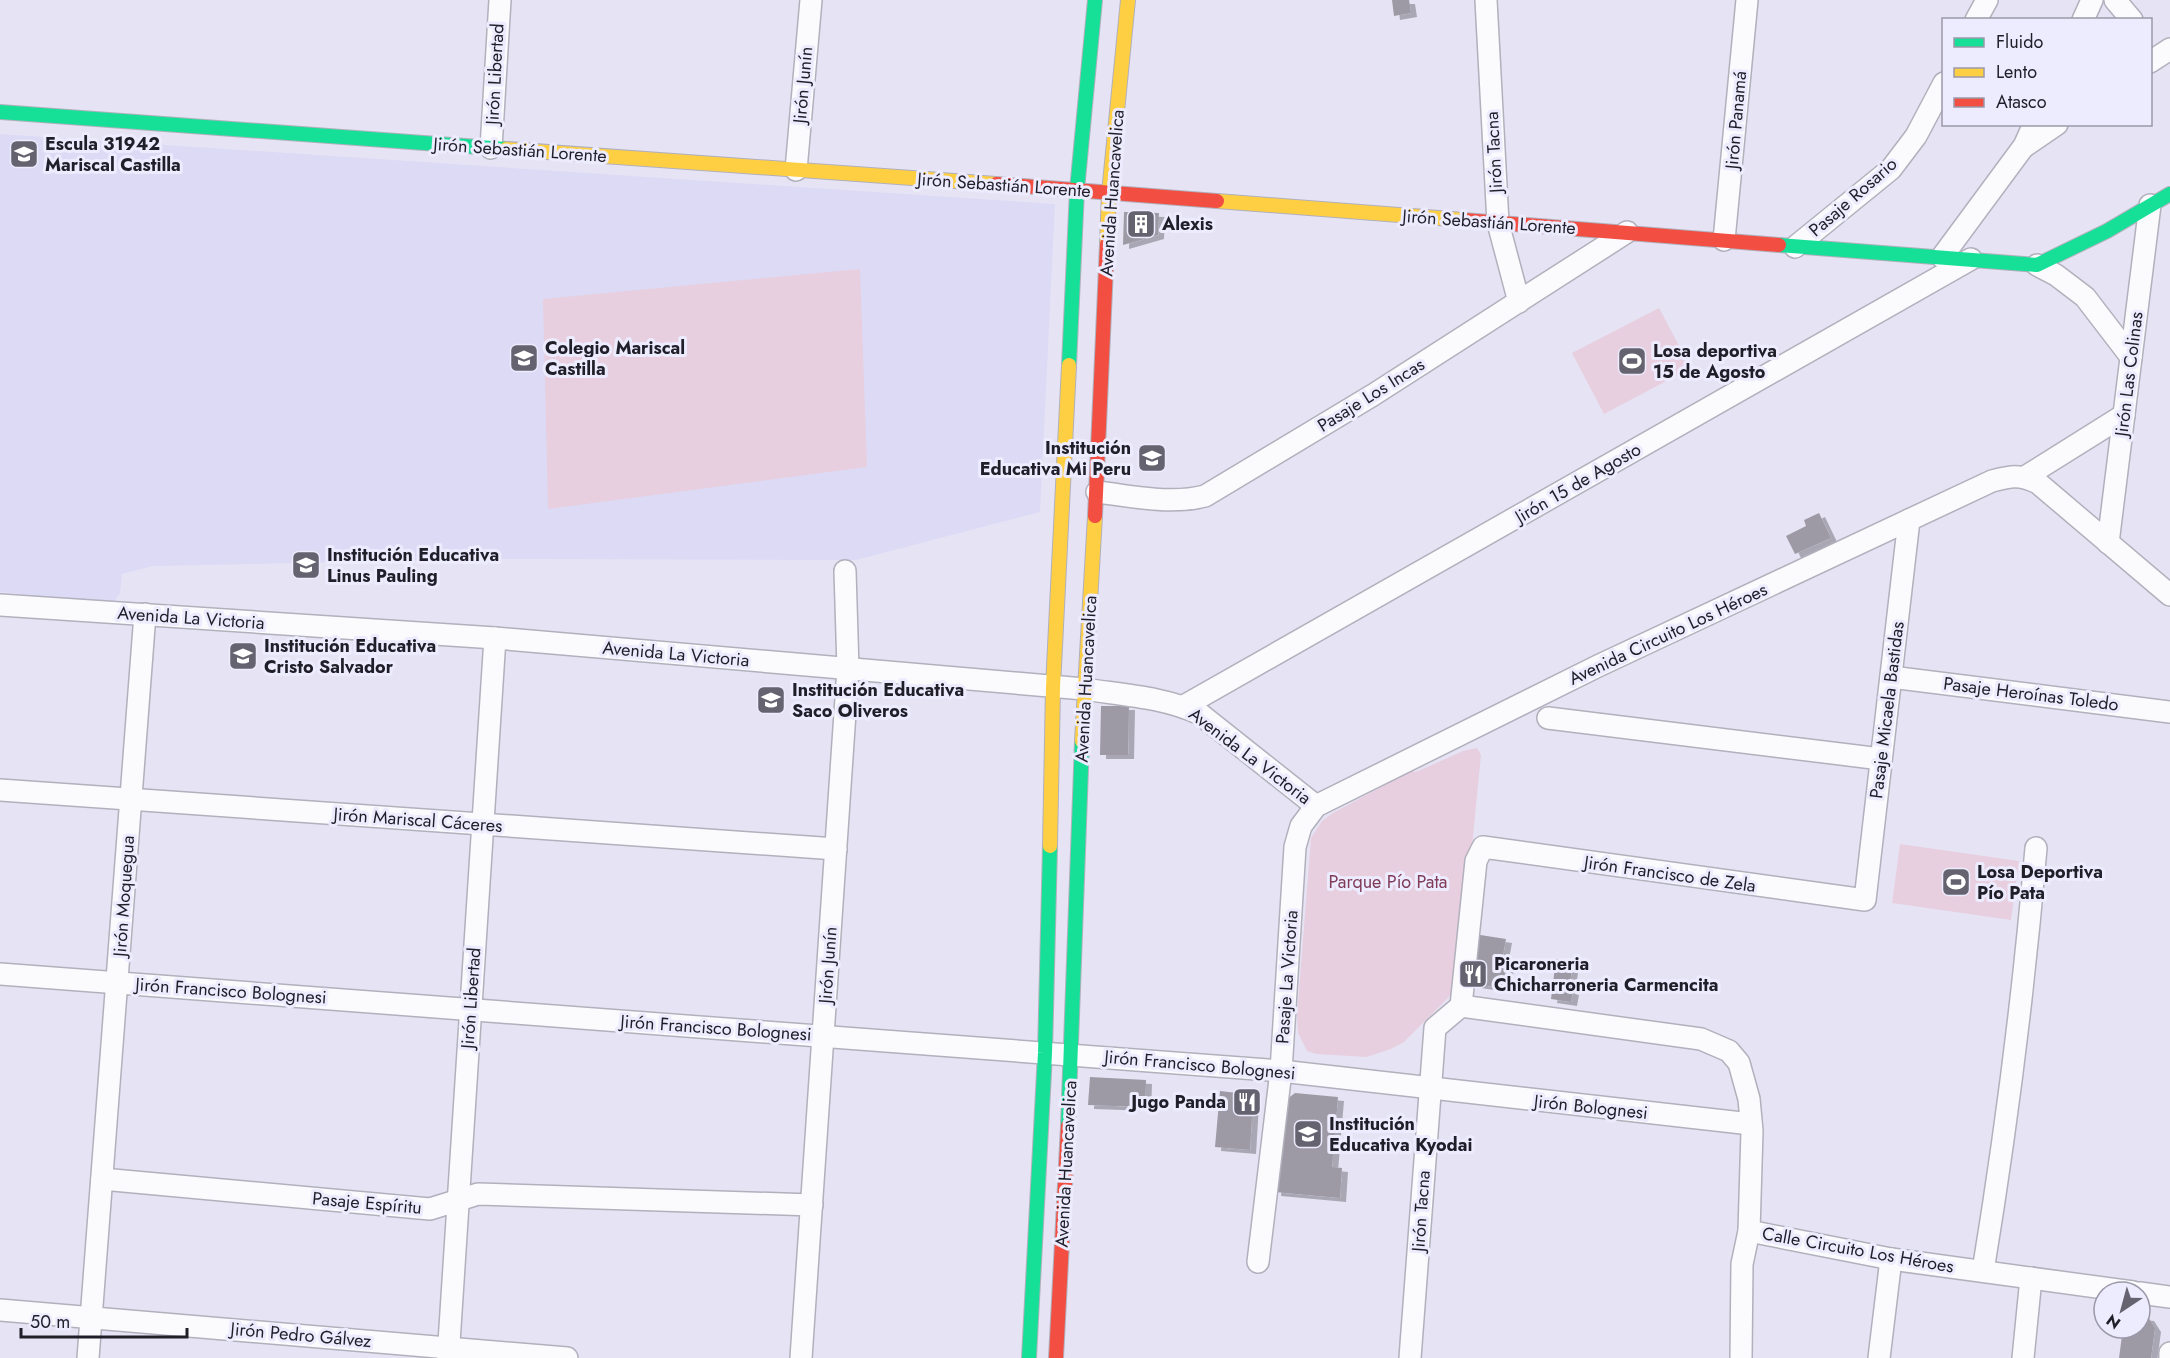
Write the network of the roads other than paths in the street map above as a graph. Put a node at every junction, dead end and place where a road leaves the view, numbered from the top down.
1 (500, 0) edge
2 (811, 0) edge
3 (1095, 0) edge
4 (1128, 0) edge
5 (1486, 0) edge
6 (1747, 0) edge
7 (1987, 0) edge
8 (2092, 0) edge
9 (2115, 0) edge
10 (1977, 18) edge
11 (2084, 18) edge
12 (2130, 18) edge
13 (1942, 87) edge
14 (0, 111) edge
15 (2033, 126) edge
16 (2054, 126) edge
17 (2024, 146) junction
18 (491, 147) junction
19 (796, 170) junction
20 (1077, 190) junction
21 (1109, 193) junction
22 (2170, 194) edge
23 (2150, 205) junction
24 (1498, 223) junction
25 (1626, 232) junction
26 (1724, 240) junction
27 (1795, 247) junction
28 (1942, 257) junction
29 (1971, 259) junction
30 (2037, 265) junction
31 (1519, 302) junction
32 (2131, 357) junction
33 (2124, 415) junction
34 (2025, 477) junction
35 (1098, 492) junction
36 (1909, 520) junction
37 (2108, 543) junction
38 (845, 571) dead end
39 (2170, 596) edge
40 (0, 605) edge
41 (145, 614) junction
42 (495, 638) junction
43 (848, 669) junction
44 (1891, 677) junction
45 (1053, 687) junction
46 (1084, 689) junction
47 (1184, 706) junction
48 (2170, 712) edge
49 (1548, 718) dead end
50 (1881, 759) junction
51 (0, 790) edge
52 (131, 799) junction
53 (1316, 806) junction
54 (482, 824) junction
55 (2036, 848) dead end
56 (836, 849) junction
57 (1865, 900) joint
58 (0, 974) edge
59 (117, 983) junction
60 (1461, 1006) junction
61 (470, 1009) junction
62 (823, 1036) junction
63 (1045, 1053) junction
64 (1072, 1054) junction
65 (1281, 1071) junction
66 (1430, 1089) junction
67 (1751, 1125) junction
68 (102, 1179) junction
69 (458, 1202) junction
70 (812, 1205) junction
71 (1749, 1231) junction
72 (1891, 1259) junction
73 (1258, 1262) dead end
74 (1983, 1271) junction
75 (2031, 1278) junction
76 (2092, 1286) edge
77 (2152, 1295) edge
78 (2170, 1297) edge
79 (0, 1310) edge
80 (91, 1317) junction
81 (448, 1353) edge
82 (2170, 1353) edge
83 (88, 1358) edge
84 (567, 1358) edge
85 (801, 1358) edge
86 (1029, 1358) edge
87 (1056, 1358) edge
88 (1410, 1358) edge
89 (1741, 1358) edge
90 (1879, 1358) edge
91 (2023, 1358) edge
92 (2170, 1358) edge

1 - 18 street, Jirón Libertad
2 - 19 street, Jirón Junín
3 - 20 main road, Avenida Huancavelica
4 - 21 main road, Avenida Huancavelica
5 - 24 street, Jirón Tacna
6 - 26 street, Jirón Panamá
7 - 10 street
8 - 11 street
9 - 12 street
13 - 27 street, Pasaje Rosario
14 - 18 main road, Jirón Sebastián Lorente
15 - 17 street
16 - 17 street
17 - 28 street
18 - 19 main road, Jirón Sebastián Lorente
19 - 20 main road, Jirón Sebastián Lorente
20 - 21 main road, Jirón Sebastián Lorente
20 - 45 main road, Avenida Huancavelica
21 - 24 main road, Jirón Sebastián Lorente
21 - 35 main road, Avenida Huancavelica
22 - 23 main road
23 - 30 main road
23 - 32 street, Jirón Las Colinas
24 - 25 main road, Jirón Sebastián Lorente
24 - 31 street, Jirón Tacna
25 - 26 main road, Jirón Sebastián Lorente
25 - 31 street, Pasaje Los Incas
26 - 27 main road, Jirón Sebastián Lorente
27 - 28 main road, Jirón Sebastián Lorente
28 - 29 main road, Jirón Sebastián Lorente
29 - 30 main road, Jirón Sebastián Lorente
29 - 47 street, Jirón 15 de Agosto
30 - 32 street
31 - 35 street, Pasaje Los Incas
32 - 33 street, Jirón Las Colinas
33 - 34 street
33 - 37 street, Jirón Las Colinas
34 - 36 street, Avenida Circuito Los Héroes
34 - 37 street
35 - 46 main road, Avenida Huancavelica
36 - 44 street, Pasaje Micaela Bastidas
36 - 53 street, Avenida Circuito Los Héroes
37 - 39 street
38 - 43 street, Jirón Junín
40 - 41 street, Avenida La Victoria
41 - 42 street, Avenida La Victoria
41 - 52 street, Jirón Moquegua
42 - 43 street, Avenida La Victoria
42 - 54 street, Jirón Libertad
43 - 45 street, Avenida La Victoria
43 - 56 street, Jirón Junín
44 - 48 street, Pasaje Heroínas Toledo
44 - 50 street, Pasaje Micaela Bastidas
45 - 46 street, Avenida La Victoria
45 - 63 main road, Avenida Huancavelica
46 - 47 street, Avenida La Victoria
46 - 64 main road, Avenida Huancavelica
47 - 53 street, Avenida La Victoria
49 - 50 street
50 - 57 street, Pasaje Micaela Bastidas
51 - 52 street, Jirón Mariscal Cáceres
52 - 54 street, Jirón Mariscal Cáceres
52 - 59 street, Jirón Moquegua
53 - 65 street, Pasaje La Victoria
54 - 56 street, Jirón Mariscal Cáceres
54 - 61 street, Jirón Libertad
55 - 74 street
56 - 62 street, Jirón Junín
57 - 60 street, Jirón Francisco de Zela
58 - 59 street, Jirón Francisco Bolognesi
59 - 61 street, Jirón Francisco Bolognesi
59 - 68 street, Jirón Moquegua
60 - 66 street, Jirón Tacna
60 - 67 street, Calle Circuito Los Héroes
61 - 62 street, Jirón Francisco Bolognesi
61 - 69 street, Jirón Libertad
62 - 63 street, Jirón Francisco Bolognesi
62 - 70 street, Jirón Junín
63 - 64 street, Jirón Francisco Bolognesi
63 - 86 main road, Avenida Huancavelica
64 - 65 street, Jirón Francisco Bolognesi
64 - 87 main road, Avenida Huancavelica
65 - 66 street, Jirón Francisco Bolognesi
65 - 73 street, Pasaje La Victoria
66 - 67 street, Jirón Bolognesi
66 - 88 street, Jirón Tacna
67 - 71 street, Calle Circuito Los Héroes
68 - 69 street, Pasaje Espíritu
68 - 80 street, Jirón Moquegua
69 - 70 street, Pasaje Espíritu
69 - 81 street, Jirón Libertad
70 - 85 street, Jirón Junín
71 - 72 street, Calle Circuito Los Héroes
71 - 89 street
72 - 74 street, Calle Circuito Los Héroes
72 - 90 street
74 - 75 street, Calle Circuito Los Héroes
75 - 76 street, Calle Circuito Los Héroes
75 - 91 street
77 - 78 street
79 - 80 street, Jirón Pedro Gálvez
80 - 81 street, Jirón Pedro Gálvez
80 - 83 street, Jirón Moquegua
81 - 84 street, Jirón Pedro Gálvez
82 - 92 street

